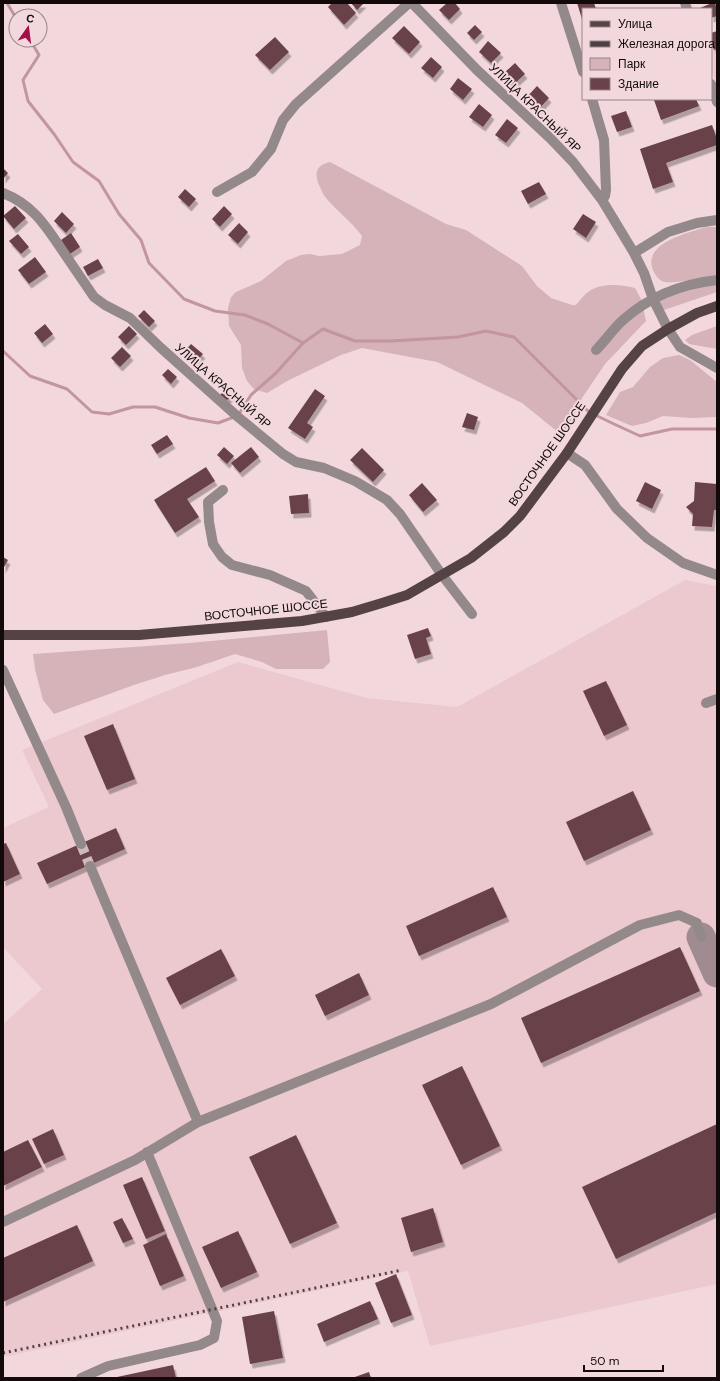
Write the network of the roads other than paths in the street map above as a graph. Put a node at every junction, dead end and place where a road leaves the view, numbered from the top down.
1 (411, 3) edge
2 (561, 3) edge
3 (582, 69) edge
4 (712, 87) edge
5 (592, 100) edge
6 (717, 102) edge
7 (217, 192) dead end
8 (3, 193) edge
9 (602, 200) junction
10 (717, 220) edge
11 (634, 253) junction
12 (717, 280) edge
13 (653, 299) junction
14 (717, 306) edge
15 (668, 329) junction
16 (596, 350) dead end
17 (717, 368) edge
18 (567, 453) junction
19 (223, 490) dead end
20 (442, 575) junction
21 (717, 575) edge
22 (472, 614) dead end
23 (326, 617) junction
24 (3, 635) edge
25 (3, 670) edge
26 (717, 699) edge
27 (706, 703) dead end
28 (81, 844) tunnel mouth
29 (90, 866) tunnel mouth
30 (701, 937) dead end
31 (198, 1122) junction
32 (147, 1152) junction
33 (3, 1222) edge
34 (81, 1378) edge

1 - 7 street
1 - 9 street, УЛИЦА КРАСНЫЙ ЯР
2 - 3 street
4 - 6 street
5 - 9 street
8 - 20 street, УЛИЦА КРАСНЫЙ ЯР
9 - 11 street, УЛИЦА КРАСНЫЙ ЯР
10 - 11 street
11 - 13 street, УЛИЦА КРАСНЫЙ ЯР
12 - 13 street
13 - 15 street, УЛИЦА КРАСНЫЙ ЯР
13 - 16 street
14 - 15 main road, ВОСТОЧНОЕ ШОССЕ
15 - 17 street, УЛИЦА КРАСНЫЙ ЯР
15 - 18 main road, ВОСТОЧНОЕ ШОССЕ
18 - 20 main road, ВОСТОЧНОЕ ШОССЕ
18 - 21 street
19 - 23 street
20 - 22 street, УЛИЦА КРАСНЫЙ ЯР
20 - 23 main road, ВОСТОЧНОЕ ШОССЕ
23 - 24 main road, ВОСТОЧНОЕ ШОССЕ
25 - 28 street
26 - 27 street
29 - 31 street
30 - 31 street
31 - 32 street
32 - 33 street
32 - 34 street

